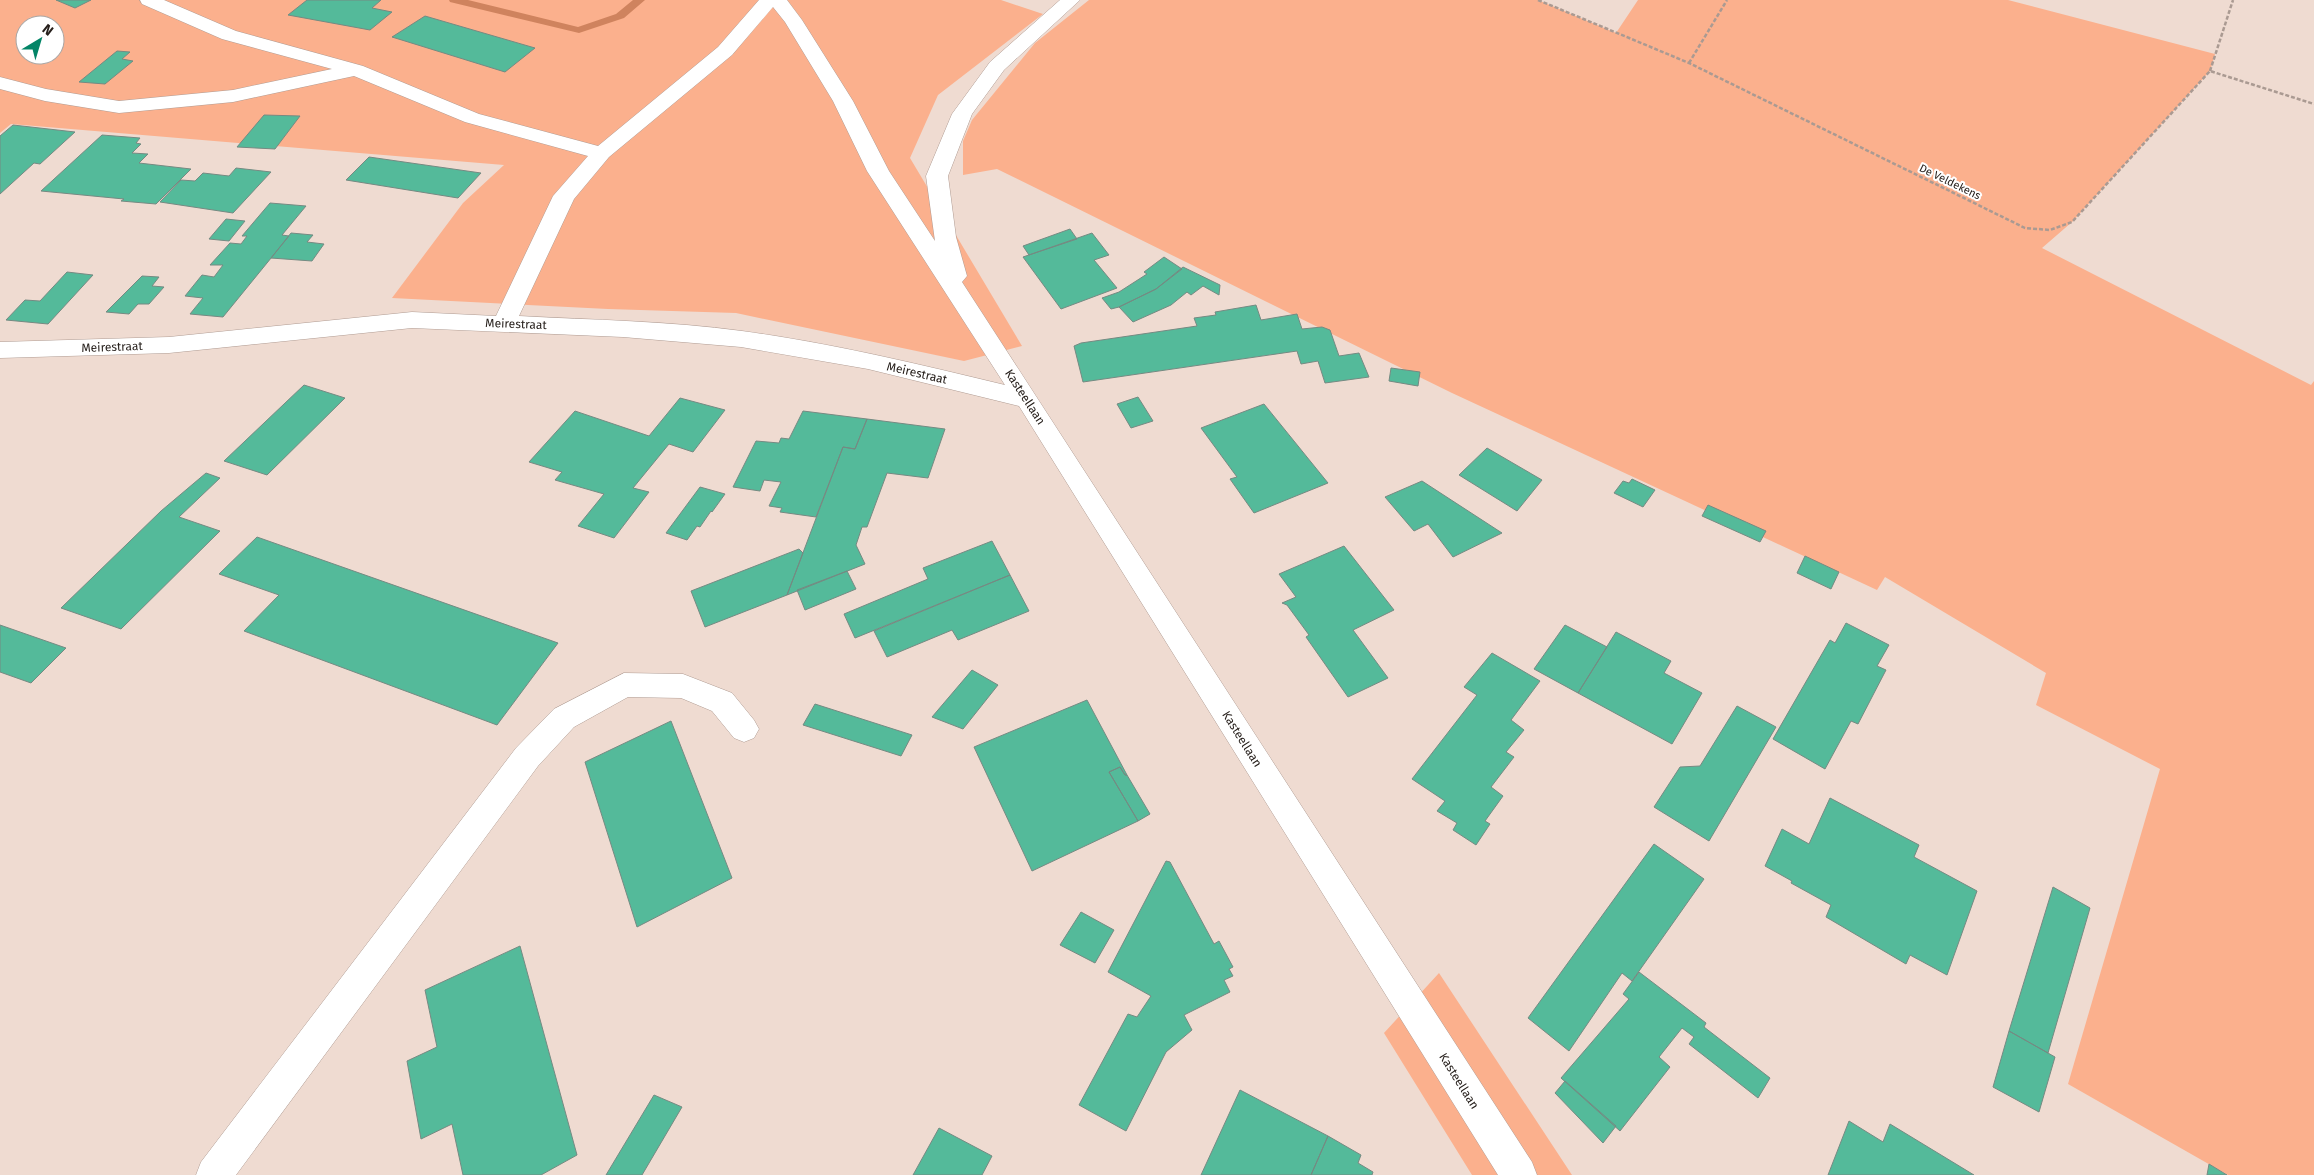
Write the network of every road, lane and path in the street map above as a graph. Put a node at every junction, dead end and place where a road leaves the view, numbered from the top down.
1 (149, 0) edge
2 (769, 0) edge
3 (777, 0) edge
4 (1042, 0) edge
5 (1071, 0) edge
6 (1538, 0) edge
7 (1727, 0) edge
8 (2233, 0) edge
9 (1040, 27) junction
10 (1689, 63) junction
11 (356, 70) junction
12 (2210, 71) junction
13 (0, 83) edge
14 (2314, 104) edge
15 (602, 153) junction
16 (964, 304) junction
17 (504, 324) junction
18 (0, 350) edge
19 (1027, 399) junction
20 (744, 729) dead end
21 (214, 1175) edge
22 (1520, 1175) edge

1 - 11 street
2 - 15 street
3 - 16 street, Kasteellaan
4 - 9 street
5 - 9 street, Kasteellaan
6 - 10 path, De Veldekens
7 - 10 path
8 - 12 path
9 - 16 street, Kasteellaan
10 - 12 path, De Veldekens
11 - 13 street
11 - 15 street
12 - 14 path
15 - 17 street
16 - 19 street, Kasteellaan
17 - 18 street, Meirestraat
17 - 19 street, Meirestraat
19 - 22 street, Kasteellaan
20 - 21 street

